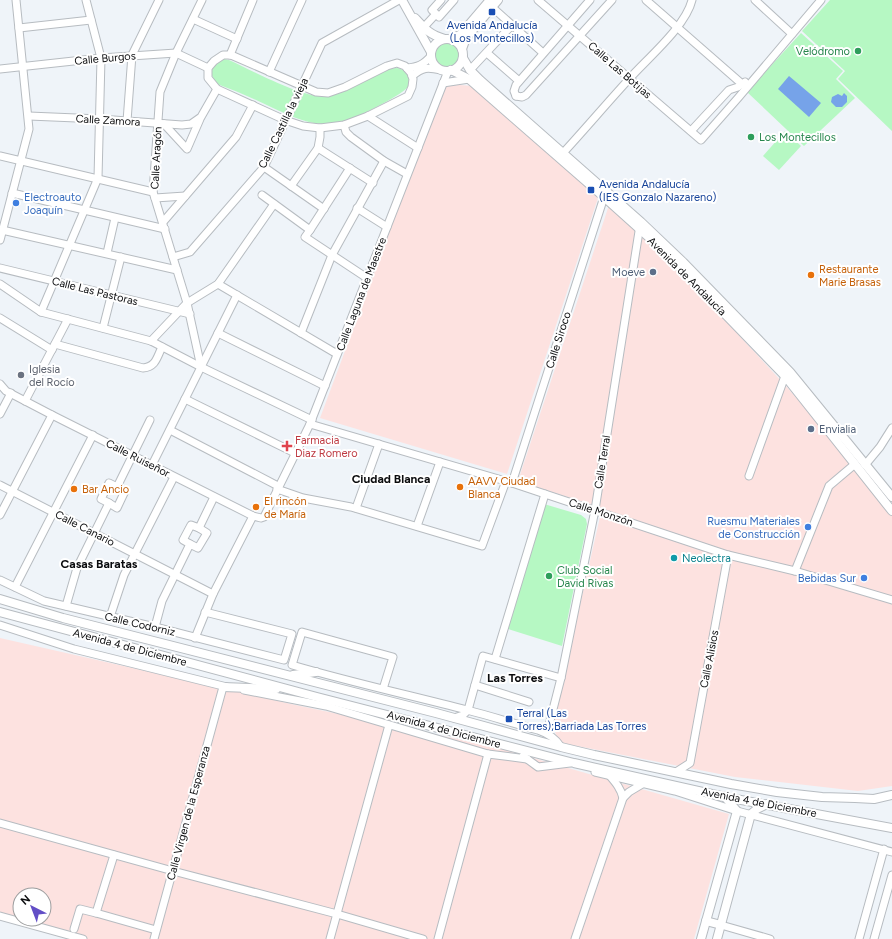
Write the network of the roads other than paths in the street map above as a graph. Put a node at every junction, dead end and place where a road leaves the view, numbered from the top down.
1 (16, 0) edge
2 (86, 0) edge
3 (159, 0) edge
4 (202, 0) edge
5 (253, 0) edge
6 (302, 0) edge
7 (441, 0) edge
8 (454, 0) edge
9 (498, 0) edge
10 (538, 0) edge
11 (590, 0) edge
12 (612, 0) edge
13 (646, 0) edge
14 (692, 0) edge
15 (755, 0) edge
16 (821, 0) edge
17 (402, 2) edge
18 (491, 4) edge
19 (436, 14) junction
20 (193, 18) junction
21 (91, 20) junction
22 (512, 25) junction
23 (568, 25) junction
24 (424, 27) junction
25 (19, 28) junction
26 (677, 28) junction
27 (792, 34) junction
28 (580, 35) junction
29 (237, 39) junction
30 (449, 39) junction
31 (462, 49) junction
32 (176, 53) junction
33 (487, 53) junction
34 (543, 53) junction
35 (431, 54) junction
36 (132, 55) junction
37 (230, 55) junction
38 (102, 58) junction
39 (463, 58) junction
40 (24, 67) junction
41 (208, 68) junction
42 (407, 68) junction
43 (0, 70) edge
44 (447, 70) junction
45 (269, 72) junction
46 (470, 75) junction
47 (412, 76) junction
48 (755, 76) junction
49 (630, 78) junction
50 (519, 81) junction
51 (444, 83) junction
52 (742, 84) junction
53 (301, 86) junction
54 (217, 89) junction
55 (729, 90) junction
56 (516, 96) junction
57 (738, 98) junction
58 (504, 102) junction
59 (253, 105) junction
60 (513, 109) junction
61 (29, 116) junction
62 (202, 116) junction
63 (368, 116) junction
64 (100, 119) junction
65 (285, 120) junction
66 (127, 121) junction
67 (161, 123) junction
68 (344, 125) junction
69 (320, 128) junction
70 (691, 131) junction
71 (318, 148) junction
72 (418, 148) junction
73 (563, 153) junction
74 (0, 156) edge
75 (20, 161) junction
76 (384, 161) junction
77 (264, 167) junction
78 (350, 168) junction
79 (407, 174) junction
80 (98, 178) junction
81 (373, 183) junction
82 (291, 186) junction
83 (12, 193) junction
84 (154, 195) junction
85 (262, 195) dead end
86 (185, 196) junction
87 (604, 197) junction
88 (274, 204) junction
89 (357, 208) junction
90 (324, 209) junction
91 (84, 210) junction
92 (115, 218) junction
93 (640, 225) junction
94 (164, 226) junction
95 (387, 227) junction
96 (2, 230) junction
97 (310, 230) junction
98 (0, 240) edge
99 (68, 245) junction
100 (107, 254) junction
101 (332, 255) junction
102 (121, 257) junction
103 (173, 257) junction
104 (0, 268) edge
105 (177, 270) junction
106 (367, 278) junction
107 (54, 281) junction
108 (0, 284) edge
109 (218, 284) junction
110 (111, 295) junction
111 (237, 295) junction
112 (187, 303) junction
113 (42, 312) junction
114 (179, 312) junction
115 (190, 314) junction
116 (0, 318) edge
117 (68, 319) junction
118 (103, 328) junction
119 (218, 333) junction
120 (302, 333) junction
121 (151, 341) junction
122 (53, 347) junction
123 (162, 347) junction
124 (338, 354) junction
125 (201, 367) junction
126 (785, 376) junction
127 (0, 384) edge
128 (325, 386) junction
129 (11, 393) junction
130 (185, 399) junction
131 (25, 401) junction
132 (0, 414) edge
133 (52, 415) junction
134 (150, 420) dead end
135 (311, 422) junction
136 (892, 428) edge
137 (170, 430) junction
138 (93, 435) junction
139 (378, 444) junction
140 (295, 453) junction
141 (133, 456) junction
142 (440, 462) junction
143 (855, 464) junction
144 (152, 465) junction
145 (865, 465) junction
146 (749, 476) dead end
147 (174, 477) junction
148 (509, 482) junction
149 (0, 484) edge
150 (117, 487) junction
151 (278, 487) junction
152 (12, 491) junction
153 (545, 494) junction
154 (214, 497) junction
155 (892, 497) edge
156 (109, 503) junction
157 (356, 508) junction
158 (595, 510) junction
159 (892, 511) edge
160 (53, 512) junction
161 (0, 515) edge
162 (253, 516) junction
163 (417, 526) junction
164 (199, 528) junction
165 (94, 533) junction
166 (190, 544) junction
167 (134, 554) junction
168 (728, 555) junction
169 (795, 571) junction
170 (175, 574) junction
171 (0, 580) edge
172 (15, 587) junction
173 (213, 594) junction
174 (0, 599) edge
175 (892, 600) edge
176 (66, 606) junction
177 (0, 612) edge
178 (205, 612) junction
179 (110, 617) junction
180 (0, 626) edge
181 (155, 627) junction
182 (195, 638) junction
183 (495, 659) junction
184 (316, 672) junction
185 (288, 676) junction
186 (561, 678) junction
187 (475, 685) junction
188 (223, 687) junction
189 (291, 689) junction
190 (383, 689) junction
191 (529, 702) dead end
192 (468, 710) junction
193 (454, 718) junction
194 (390, 725) junction
195 (549, 725) junction
196 (538, 730) junction
197 (555, 738) junction
198 (508, 746) junction
199 (561, 747) junction
200 (488, 754) junction
201 (527, 759) junction
202 (574, 763) junction
203 (563, 764) junction
204 (676, 772) junction
205 (610, 775) junction
206 (644, 783) junction
207 (892, 795) edge
208 (725, 797) junction
209 (623, 798) junction
210 (768, 804) junction
211 (737, 811) junction
212 (751, 814) junction
213 (0, 823) edge
214 (892, 828) edge
215 (884, 850) junction
216 (892, 852) edge
217 (114, 855) junction
218 (173, 871) junction
219 (892, 875) edge
220 (96, 913) junction
221 (337, 914) junction
222 (0, 916) edge
223 (706, 921) junction
224 (721, 925) junction
225 (74, 929) dead end
226 (156, 930) junction
227 (83, 939) edge
228 (154, 939) edge
229 (330, 939) edge
230 (423, 939) edge
231 (438, 939) edge
232 (575, 939) edge
233 (701, 939) edge
234 (717, 939) edge
235 (770, 939) edge
236 (859, 939) edge
237 (874, 939) edge

1 - 25 street
2 - 21 street
3 - 36 street
4 - 20 street, Calle Aragón
5 - 29 street
6 - 45 street
7 - 19 street
8 - 19 street
9 - 18 main road
10 - 23 street, Calle Las Botijas
11 - 23 street
12 - 28 street
13 - 26 street
14 - 26 street
15 - 27 street
16 - 27 street
17 - 24 main road
17 - 35 main road
17 - 53 street, Calle Castilla la vieja
18 - 22 street
18 - 30 main road
18 - 31 main road
19 - 24 street
20 - 29 street
20 - 32 street, Calle Aragón
21 - 25 street
21 - 38 street
22 - 33 street
22 - 34 street
23 - 28 street, Calle Las Botijas
23 - 34 street
24 - 30 main road
25 - 40 street
26 - 49 street
26 - 52 street
27 - 48 street
28 - 49 street, Calle Las Botijas
28 - 56 street
29 - 37 street
30 - 31 main road
30 - 35 main road
31 - 39 main road
32 - 36 street, Calle Burgos
32 - 41 street, Calle Burgos
32 - 67 street, Calle Aragón
33 - 46 street
33 - 50 street
34 - 50 street
35 - 42 street
35 - 44 main road
36 - 38 street, Calle Burgos
36 - 66 street
37 - 41 street
37 - 45 street
38 - 40 street, Calle Burgos
38 - 64 street
39 - 44 main road
39 - 46 main road, Avenida de Andalucía
40 - 43 street, Calle Burgos
40 - 61 street
41 - 54 street
42 - 47 street
42 - 53 street
44 - 46 main road, Avenida de Andalucía
44 - 47 street
44 - 51 street, Calle Laguna de Maestre
45 - 53 street
46 - 51 street
46 - 58 main road, Avenida de Andalucía
46 - 87 main road, Avenida de Andalucía
47 - 63 street
48 - 52 street
48 - 57 street
49 - 70 street, Calle Las Botijas
49 - 73 street
50 - 56 street
51 - 72 street, Calle Laguna de Maestre
52 - 55 street
53 - 65 street, Calle Castilla la vieja
54 - 59 street
54 - 62 street
55 - 57 street
55 - 70 street
56 - 58 street
56 - 60 street
57 - 70 street, Calle Las Botijas
58 - 60 main road, Avenida de Andalucía
59 - 65 street
59 - 86 street
60 - 73 main road, Avenida de Andalucía
61 - 64 street, Calle Zamora
61 - 75 street
62 - 67 street, Calle Zamora
62 - 67 street
63 - 68 street
63 - 72 street
64 - 66 street, Calle Zamora
64 - 80 street
65 - 69 street
65 - 77 street, Calle Castilla la vieja
66 - 67 street, Calle Zamora
67 - 84 street, Calle Aragón
68 - 69 street
68 - 76 street
69 - 71 street
71 - 78 street
71 - 82 street
72 - 79 street, Calle Laguna de Maestre
73 - 93 main road, Avenida de Andalucía
74 - 75 street
75 - 80 street
75 - 83 street
76 - 79 street
76 - 81 street
77 - 82 street
77 - 103 street, Calle Castilla la vieja
78 - 81 street
78 - 90 street
79 - 95 street, Calle Laguna de Maestre
80 - 84 street
80 - 91 street
81 - 89 street
82 - 90 street
83 - 91 street
83 - 96 street
84 - 86 street
84 - 94 street, Calle Aragón
85 - 88 street
86 - 94 street
87 - 93 main road, Avenida de Andalucía
87 - 148 street, Calle Siroco
88 - 97 street
88 - 109 street
89 - 95 street
89 - 101 street
90 - 97 street
91 - 92 street
91 - 99 street
92 - 94 street
92 - 100 street
93 - 126 main road, Avenida de Andalucía
93 - 145 main road, Avenida de Andalucía
93 - 158 street, Calle Terral
94 - 103 street, Calle Aragón
95 - 106 street, Calle Laguna de Maestre
96 - 98 street
96 - 99 street
97 - 101 street
99 - 100 street
99 - 107 street
100 - 102 street
101 - 106 street
101 - 120 street
102 - 105 street
102 - 110 street
103 - 105 street, Calle Aragón
104 - 107 street, Calle Las Pastoras
105 - 112 street, Calle Aragón
106 - 124 street, Calle Laguna de Maestre
107 - 110 street, Calle Las Pastoras
107 - 113 street
108 - 113 street, Calle Monzón
109 - 111 street
109 - 112 street
110 - 114 street, Calle Las Pastoras
110 - 118 street
111 - 119 street
111 - 120 street
112 - 114 street
112 - 115 street, Calle Aragón
113 - 117 street, Calle Monzón
114 - 115 street, Calle Las Pastoras
114 - 121 street
115 - 125 street, Calle Aragón
116 - 122 street
117 - 118 street, Calle Monzón
117 - 122 street
118 - 121 street, Calle Monzón
119 - 125 street
119 - 128 street
120 - 124 street
121 - 123 street, Calle Monzón
122 - 123 street
122 - 131 street
123 - 125 street, Calle Monzón
124 - 128 street, Calle Laguna de Maestre
125 - 130 street
125 - 135 street, Calle Monzón
126 - 143 main road, Avenida de Andalucía
126 - 146 street
127 - 129 street, Calle Ruiseñor
128 - 135 street, Calle Laguna de Maestre
129 - 131 street, Calle Ruiseñor
129 - 132 street
130 - 137 street
130 - 140 street
131 - 133 street, Calle Ruiseñor
133 - 138 street, Calle Ruiseñor
133 - 152 street
134 - 141 street
135 - 139 street, Calle Monzón
135 - 140 street, Calle Laguna de Maestre
136 - 145 street
137 - 144 street
137 - 151 street
138 - 141 street, Calle Ruiseñor
138 - 160 street
139 - 142 street, Calle Monzón
139 - 157 street
140 - 151 street, Calle Laguna de Maestre
141 - 144 street, Calle Ruiseñor
141 - 150 street
142 - 148 street, Calle Monzón
142 - 163 street
143 - 159 main road, Avenida de Andalucía
143 - 169 street
144 - 147 street, Calle Ruiseñor
145 - 155 main road, Avenida de Andalucía
147 - 154 street, Calle Ruiseñor
147 - 167 street
148 - 153 street, Calle Monzón
148 - 163 street, Calle Siroco
149 - 152 street, Calle Canario
150 - 156 street
150 - 156 street
151 - 157 street
151 - 162 street, Calle Laguna de Maestre
152 - 160 street, Calle Canario
152 - 161 street
153 - 158 street, Calle Monzón
153 - 183 street
154 - 162 street, Calle Ruiseñor
154 - 164 street
156 - 165 street
157 - 163 street
158 - 168 street, Calle Monzón
158 - 186 street, Calle Terral
160 - 165 street, Calle Canario
160 - 172 street
162 - 173 street
164 - 166 street
164 - 166 street
165 - 167 street, Calle Canario
165 - 176 street
166 - 170 street
167 - 170 street, Calle Canario
167 - 179 street
168 - 169 street, Calle Monzón
168 - 204 street, Calle Alisios
169 - 175 street, Calle Monzón
170 - 173 street, Calle Canario
170 - 181 street
171 - 172 street, Calle Codorniz
172 - 176 street, Calle Codorniz
173 - 178 street
174 - 185 main road, Avenida 4 de Diciembre
176 - 179 street, Calle Codorniz
177 - 189 main road, Avenida 4 de Diciembre
178 - 182 street
178 - 182 street, Calle Codorniz
179 - 181 street, Calle Codorniz
180 - 188 street
181 - 182 street, Calle Codorniz
183 - 186 street
183 - 187 street
184 - 185 main road
184 - 190 street
184 - 190 street
185 - 193 main road, Avenida 4 de Diciembre
186 - 195 street, Calle Terral
187 - 191 street
187 - 192 street
188 - 189 main road
188 - 194 street
188 - 218 street, Calle Virgen de la Esperanza
189 - 198 main road, Avenida 4 de Diciembre
190 - 192 street
192 - 193 street
192 - 196 street
193 - 199 main road, Avenida 4 de Diciembre
194 - 200 street
194 - 221 street
195 - 196 street
195 - 197 street
196 - 197 street
197 - 199 street
198 - 201 street
198 - 202 main road, Avenida 4 de Diciembre
199 - 204 main road, Avenida 4 de Diciembre
200 - 201 street
200 - 231 street
201 - 203 street
202 - 203 street
202 - 208 main road, Avenida 4 de Diciembre
203 - 205 street
204 - 207 main road, Avenida 4 de Diciembre
205 - 206 street
205 - 209 street
206 - 209 street
206 - 211 street
208 - 210 main road, Avenida 4 de Diciembre
208 - 211 main road
209 - 232 street
210 - 212 main road
210 - 214 main road, Avenida 4 de Diciembre
211 - 212 street
211 - 223 main road
212 - 215 street
212 - 224 main road
213 - 217 street
215 - 216 street
215 - 236 street
217 - 218 street
217 - 220 street
218 - 221 street
218 - 226 street, Calle Virgen de la Esperanza
219 - 237 street
220 - 225 street
220 - 226 street
221 - 229 street
221 - 230 street
222 - 227 street
223 - 224 main road
223 - 233 main road
224 - 234 main road
224 - 235 street
226 - 228 street, Calle Virgen de la Esperanza

